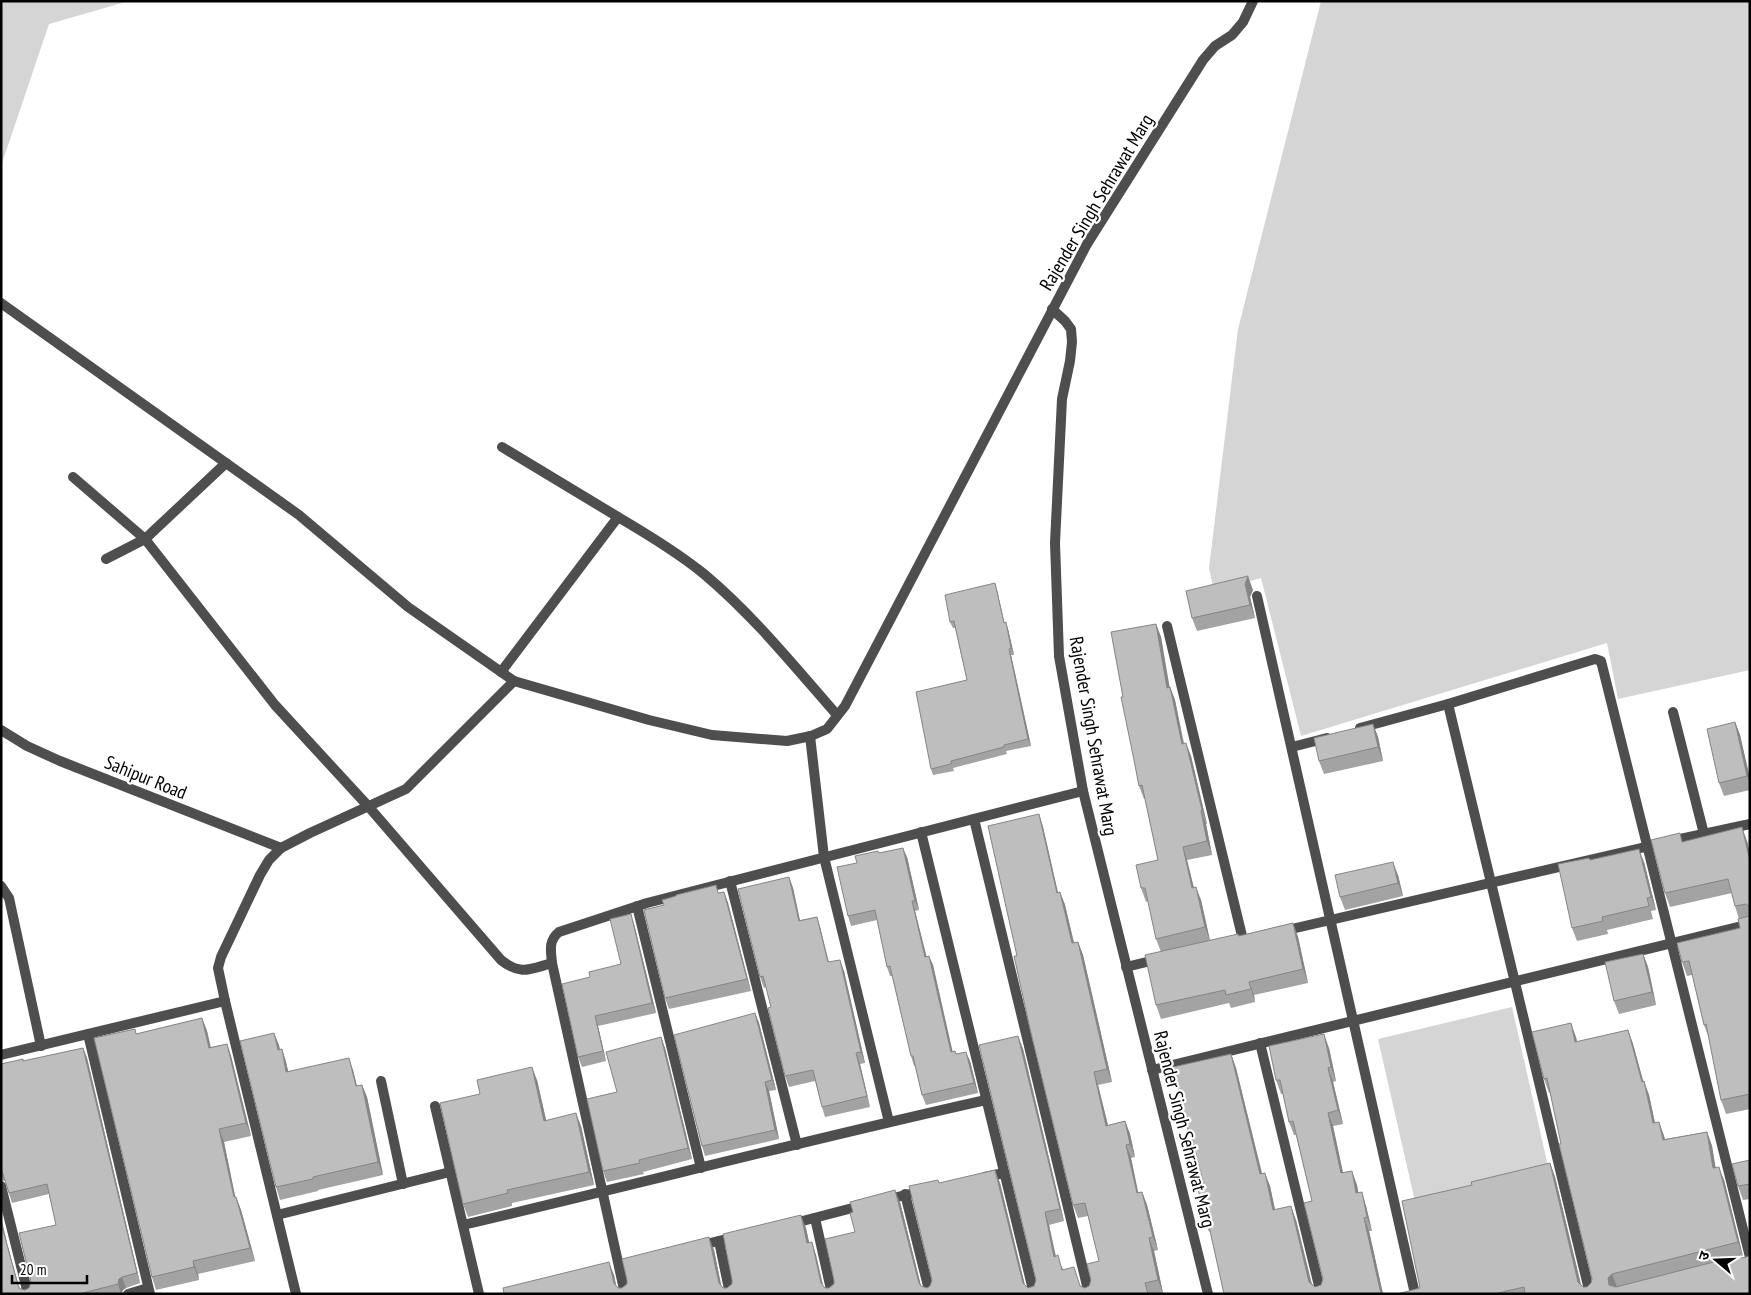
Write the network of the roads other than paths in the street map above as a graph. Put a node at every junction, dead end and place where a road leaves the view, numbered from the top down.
1 (1254, 1) edge
2 (5, 305) edge
3 (1052, 309) junction
4 (1, 317) edge
5 (502, 447) dead end
6 (226, 463) junction
7 (73, 477) dead end
8 (618, 517) junction
9 (145, 539) junction
10 (106, 559) dead end
11 (1257, 596) dead end
12 (1167, 626) dead end
13 (501, 672) junction
14 (514, 681) junction
15 (1448, 704) junction
16 (1673, 712) dead end
17 (837, 715) junction
18 (1, 730) edge
19 (810, 736) junction
20 (1292, 747) junction
21 (1083, 791) junction
22 (368, 806) junction
23 (974, 819) junction
24 (1750, 824) edge
25 (921, 832) junction
26 (1704, 834) junction
27 (1648, 846) junction
28 (281, 848) junction
29 (824, 858) junction
30 (730, 881) junction
31 (1491, 883) junction
32 (1, 886) edge
33 (637, 906) junction
34 (1331, 920) junction
35 (1750, 924) edge
36 (1269, 934) edge
37 (1243, 940) edge
38 (1672, 942) junction
39 (1165, 958) edge
40 (552, 963) junction
41 (1126, 967) junction
42 (1515, 981) junction
43 (225, 1001) junction
44 (1354, 1021) junction
45 (88, 1034) junction
46 (1260, 1043) junction
47 (41, 1046) junction
48 (1, 1055) edge
49 (1152, 1070) junction
50 (381, 1081) dead end
51 (986, 1100) junction
52 (435, 1106) dead end
53 (888, 1122) junction
54 (798, 1145) junction
55 (701, 1168) junction
56 (450, 1172) junction
57 (1004, 1173) junction
58 (977, 1179) edge
59 (403, 1184) junction
60 (1, 1186) edge
61 (932, 1188) edge
62 (602, 1193) junction
63 (905, 1194) junction
64 (277, 1215) junction
65 (815, 1218) junction
66 (463, 1225) junction
67 (776, 1227) edge
68 (748, 1234) edge
69 (719, 1241) junction
70 (692, 1248) edge
71 (1750, 1257) edge
72 (149, 1291) edge
73 (28, 1294) edge
74 (128, 1294) edge
75 (296, 1294) edge
76 (479, 1294) edge
77 (624, 1294) edge
78 (730, 1294) edge
79 (832, 1294) edge
80 (930, 1294) edge
81 (1034, 1294) edge
82 (1089, 1294) edge
83 (1208, 1294) edge
84 (1321, 1294) edge
85 (1416, 1294) edge
86 (1590, 1294) edge

1 - 3 street, Rajender Singh Sehrawat Marg
2 - 4 street
2 - 6 street
3 - 17 street
3 - 21 street, Rajender Singh Sehrawat Marg
5 - 8 street
6 - 9 street
6 - 13 street
7 - 9 street
8 - 13 street
8 - 17 street
9 - 10 street
9 - 22 street
11 - 20 street
12 - 37 street
13 - 14 street
14 - 19 street
14 - 22 street
15 - 20 street
15 - 27 street
15 - 31 street
16 - 26 street
17 - 19 street
18 - 28 street, Sahipur Road
19 - 29 street
20 - 34 street
21 - 23 street
21 - 41 street, Rajender Singh Sehrawat Marg
22 - 28 street
22 - 40 street
23 - 25 street
23 - 82 street
24 - 26 street
25 - 29 street
25 - 51 street
26 - 27 street
27 - 31 street
27 - 38 street
28 - 43 street
29 - 30 street
29 - 53 street
30 - 33 street
30 - 54 street
31 - 34 street
31 - 42 street
32 - 47 street
33 - 40 street
33 - 55 street
34 - 36 street
34 - 44 street
35 - 38 street
38 - 42 street
38 - 71 street
39 - 41 street
40 - 62 street
41 - 49 street, Rajender Singh Sehrawat Marg
42 - 44 street
42 - 86 street
43 - 45 street
43 - 64 street
44 - 46 street
44 - 85 street
45 - 47 street
45 - 72 street
46 - 49 street
46 - 84 street
47 - 48 street
49 - 83 street, Rajender Singh Sehrawat Marg
50 - 59 street
51 - 53 street
51 - 57 street
52 - 56 street
53 - 54 street
54 - 55 street
55 - 62 street
56 - 59 street
56 - 66 street
57 - 58 street
57 - 81 street
59 - 64 street
60 - 73 street
61 - 63 street
62 - 66 street
62 - 77 street
63 - 65 street
63 - 80 street
64 - 75 street
65 - 67 street
65 - 79 street
66 - 76 street
68 - 69 street
69 - 70 street
69 - 78 street
72 - 74 street

